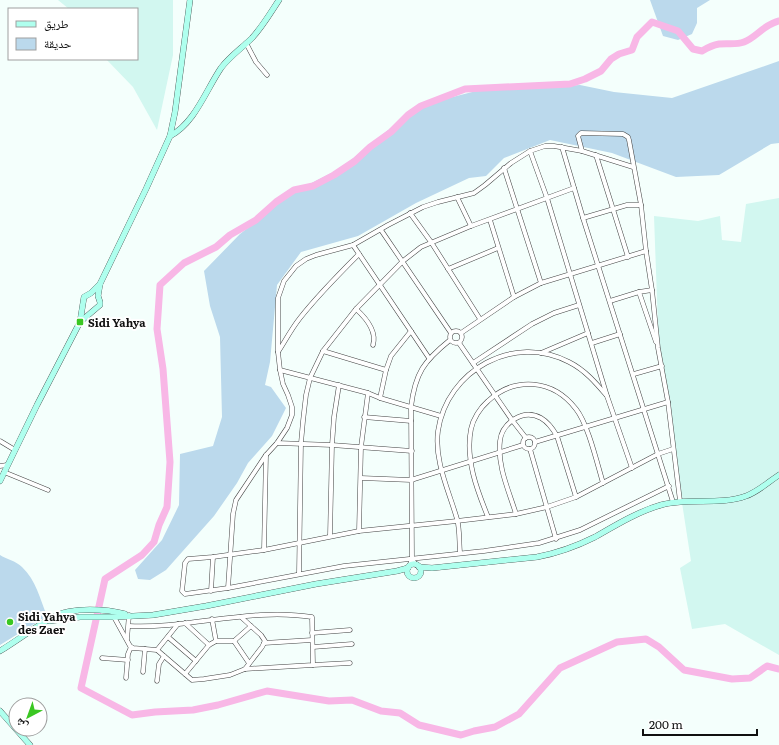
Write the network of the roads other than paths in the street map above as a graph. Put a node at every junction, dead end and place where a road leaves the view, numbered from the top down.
1 (190, 0) edge
2 (279, 0) edge
3 (246, 43) junction
4 (267, 75) dead end
5 (170, 136) junction
6 (562, 147) junction
7 (530, 151) junction
8 (582, 151) junction
9 (596, 155) junction
10 (633, 167) junction
11 (504, 168) junction
12 (574, 188) junction
13 (457, 197) junction
14 (546, 198) junction
15 (641, 205) junction
16 (517, 208) junction
17 (613, 209) junction
18 (410, 213) junction
19 (583, 218) junction
20 (490, 220) junction
21 (471, 226) junction
22 (380, 230) junction
23 (431, 242) junction
24 (353, 245) junction
25 (498, 248) junction
26 (646, 251) junction
27 (359, 254) junction
28 (628, 257) junction
29 (403, 261) junction
30 (599, 265) junction
31 (448, 269) junction
32 (570, 274) junction
33 (541, 283) junction
34 (100, 284) junction
35 (380, 285) junction
36 (652, 290) junction
37 (640, 292) junction
38 (91, 293) junction
39 (98, 296) junction
40 (514, 297) junction
41 (610, 301) junction
42 (83, 305) junction
43 (579, 305) junction
44 (96, 309) junction
45 (356, 309) junction
46 (480, 319) junction
47 (80, 322) junction
48 (411, 331) junction
49 (452, 333) junction
50 (461, 333) junction
51 (588, 333) junction
52 (620, 334) junction
53 (450, 340) junction
54 (459, 343) junction
55 (592, 343) junction
56 (373, 345) dead end
57 (658, 348) junction
58 (323, 350) junction
59 (278, 352) junction
60 (541, 353) junction
61 (429, 358) junction
62 (473, 363) junction
63 (662, 366) junction
64 (476, 368) junction
65 (280, 370) junction
66 (386, 370) junction
67 (634, 374) junction
68 (310, 378) junction
69 (339, 385) junction
70 (368, 393) junction
71 (495, 395) junction
72 (607, 396) junction
73 (380, 398) junction
74 (668, 402) junction
75 (411, 407) junction
76 (644, 409) junction
77 (441, 416) junction
78 (364, 417) junction
79 (616, 418) junction
80 (512, 420) junction
81 (411, 421) junction
82 (585, 428) junction
83 (557, 436) junction
84 (526, 438) junction
85 (0, 441) edge
86 (535, 442) junction
87 (277, 443) junction
88 (301, 443) junction
89 (332, 444) junction
90 (523, 445) junction
91 (361, 447) junction
92 (530, 449) junction
93 (673, 449) junction
94 (15, 450) junction
95 (412, 451) junction
96 (499, 454) junction
97 (658, 454) junction
98 (266, 455) junction
99 (471, 462) junction
100 (7, 465) junction
101 (0, 466) edge
102 (632, 468) junction
103 (442, 470) junction
104 (4, 472) junction
105 (779, 475) edge
106 (361, 478) junction
107 (411, 480) junction
108 (0, 481) edge
109 (603, 483) junction
110 (669, 486) junction
111 (48, 490) dead end
112 (576, 497) junction
113 (676, 502) junction
114 (547, 507) junction
115 (516, 514) junction
116 (488, 518) junction
117 (457, 521) junction
118 (411, 526) junction
119 (359, 531) junction
120 (330, 536) junction
121 (556, 538) junction
122 (300, 542) junction
123 (264, 550) junction
124 (460, 552) junction
125 (230, 555) junction
126 (213, 557) junction
127 (412, 558) junction
128 (417, 566) junction
129 (432, 568) junction
130 (408, 570) junction
131 (299, 574) junction
132 (420, 574) junction
133 (228, 588) junction
134 (211, 591) junction
135 (106, 614) junction
136 (129, 615) junction
137 (114, 617) junction
138 (241, 617) junction
139 (212, 619) junction
140 (179, 623) junction
141 (185, 623) junction
142 (129, 626) junction
143 (251, 626) junction
144 (350, 630) dead end
145 (312, 633) junction
146 (168, 637) junction
147 (127, 640) junction
148 (312, 640) junction
149 (216, 641) junction
150 (234, 641) junction
151 (264, 643) junction
152 (352, 644) dead end
153 (209, 645) junction
154 (313, 647) junction
155 (131, 648) junction
156 (145, 649) junction
157 (157, 650) junction
158 (0, 651) edge
159 (164, 656) junction
160 (102, 658) dead end
161 (128, 660) junction
162 (196, 661) junction
163 (250, 663) junction
164 (350, 663) dead end
165 (314, 665) junction
166 (245, 669) junction
167 (143, 672) dead end
168 (185, 674) junction
169 (126, 678) dead end
170 (157, 681) dead end
171 (0, 711) edge
172 (30, 745) edge

1 - 5 main road
2 - 3 main road
3 - 4 street
3 - 5 main road
5 - 34 main road
6 - 7 street
6 - 8 street
6 - 12 street
7 - 11 street
7 - 14 street
8 - 9 street
8 - 10 street
9 - 10 street
9 - 17 street
10 - 15 street
11 - 13 street
11 - 16 street
12 - 14 street
12 - 19 street
13 - 18 street
13 - 21 street
14 - 16 street
14 - 32 street
15 - 17 street
15 - 26 street
16 - 20 street
16 - 33 street
17 - 19 street
17 - 28 street
18 - 22 street
18 - 23 street
19 - 30 street
20 - 21 street
20 - 25 street
21 - 23 street
22 - 24 street
22 - 29 street
23 - 29 street
23 - 31 street
24 - 27 street
24 - 59 street
25 - 31 street
25 - 40 street
26 - 28 street
26 - 36 street
27 - 35 street
27 - 59 street
28 - 30 street
29 - 35 street
29 - 49 street
30 - 32 street
30 - 41 street
31 - 46 street
32 - 33 street
32 - 43 street
33 - 40 street
34 - 38 main road
34 - 39 main road
35 - 45 street
35 - 48 street
36 - 37 street
36 - 57 street
37 - 41 street
37 - 57 street
38 - 39 main road
38 - 42 main road
39 - 44 main road
40 - 46 street
41 - 52 street
42 - 44 main road
42 - 47 main road
43 - 51 street
43 - 62 street
44 - 47 main road
45 - 56 street
45 - 58 street
46 - 50 street
47 - 94 main road
48 - 61 street
48 - 66 street
49 - 50 street
49 - 53 street
50 - 54 street
51 - 55 street
51 - 60 street
52 - 55 street
52 - 67 street
53 - 54 street
53 - 61 street
54 - 62 street
55 - 72 street
57 - 63 street
58 - 66 street
58 - 68 street
59 - 65 street
60 - 64 street
60 - 72 street
61 - 75 street
62 - 64 street
63 - 67 street
63 - 74 street
64 - 71 street
64 - 77 street
65 - 68 street
65 - 87 street
66 - 73 street
67 - 76 street
68 - 69 street
68 - 88 street
69 - 70 street
69 - 89 street
70 - 73 street
70 - 78 street
71 - 80 street
71 - 82 street
71 - 99 street
72 - 79 street
73 - 75 street
74 - 76 street
74 - 93 street
75 - 77 street
75 - 81 street
76 - 79 street
76 - 97 street
77 - 103 street
78 - 81 street
78 - 91 street
79 - 82 street
79 - 102 street
80 - 83 street
80 - 84 street
80 - 96 street
81 - 95 street
82 - 83 street
82 - 109 street
83 - 86 street
83 - 112 street
84 - 86 street
84 - 90 street
85 - 94 street
86 - 92 street
87 - 88 street
87 - 98 street
88 - 89 street
88 - 122 street
89 - 91 street
89 - 120 street
90 - 92 street
90 - 96 street
91 - 95 street
91 - 106 street
92 - 114 street
93 - 97 street
93 - 113 street
94 - 100 main road
95 - 107 street
96 - 99 street
96 - 115 street
97 - 102 street
97 - 110 street
98 - 123 street
98 - 125 street
99 - 103 street
99 - 116 street
100 - 101 street
100 - 104 main road
102 - 109 street
103 - 107 street
103 - 117 street
104 - 108 main road
104 - 111 street
105 - 113 main road
106 - 107 street
106 - 119 street
107 - 118 street
109 - 112 street
110 - 113 street
110 - 121 street
112 - 114 street
113 - 129 main road
114 - 115 street
114 - 121 street
115 - 116 street
116 - 117 street
117 - 118 street
117 - 124 street
118 - 119 street
118 - 127 street
119 - 120 street
120 - 122 street
121 - 124 street
122 - 123 street
122 - 131 street
123 - 125 street
124 - 127 street
125 - 126 street
125 - 133 street
126 - 134 street
126 - 134 street
127 - 128 street
127 - 130 street
127 - 131 street
128 - 129 main road
128 - 130 main road
128 - 132 main road
129 - 132 main road
130 - 132 main road
130 - 136 main road
131 - 133 street
133 - 134 street
135 - 136 main road
135 - 137 main road
135 - 158 main road
136 - 137 main road
136 - 142 street
137 - 147 street
138 - 139 street
138 - 143 street
138 - 145 street
139 - 141 street
139 - 149 street
140 - 141 street
140 - 142 street
140 - 146 street
141 - 153 street
142 - 147 street
143 - 150 street
143 - 151 street
144 - 145 street
145 - 148 street
146 - 157 street
146 - 162 street
147 - 155 street
148 - 151 street
148 - 154 street
149 - 150 street
149 - 153 street
150 - 163 street
151 - 163 street
152 - 154 street
153 - 162 street
154 - 165 street
155 - 156 street
155 - 161 street
156 - 157 street
156 - 167 street
157 - 159 street
159 - 168 street
159 - 170 street
160 - 161 street
161 - 169 street
162 - 168 street
163 - 166 street
164 - 165 street
165 - 166 street
166 - 168 street
171 - 172 main road

